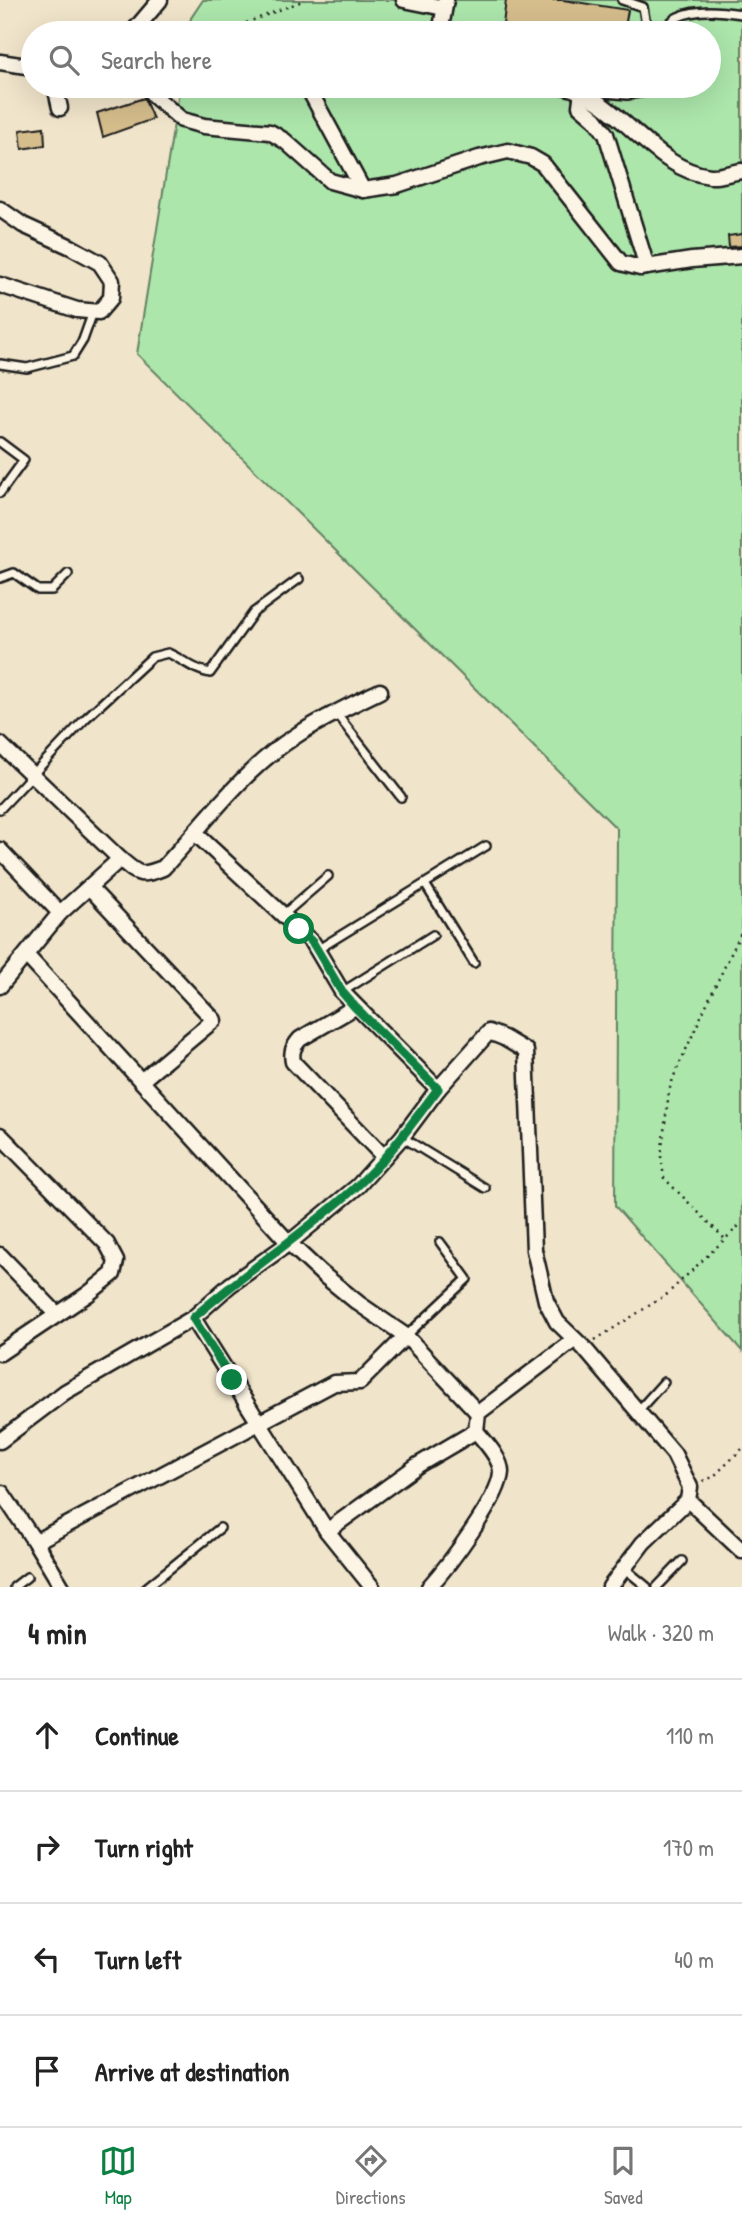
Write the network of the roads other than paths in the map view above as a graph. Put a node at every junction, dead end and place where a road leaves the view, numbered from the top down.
1 (160, 0) edge
2 (404, 0) edge
3 (622, 0) edge
4 (445, 4) edge
5 (742, 14) edge
6 (142, 21) edge
7 (646, 21) edge
8 (674, 21) edge
9 (0, 62) edge
10 (21, 65) edge
11 (58, 98) edge
12 (156, 98) edge
13 (313, 98) edge
14 (581, 98) edge
15 (596, 98) edge
16 (60, 108) dead end
17 (742, 170) edge
18 (363, 190) junction
19 (0, 209) edge
20 (742, 256) edge
21 (647, 267) junction
22 (0, 285) edge
23 (93, 312) junction
24 (0, 364) edge
25 (0, 442) edge
26 (0, 493) edge
27 (68, 574) dead end
28 (0, 578) edge
29 (299, 579) dead end
30 (380, 691) dead end
31 (335, 712) junction
32 (0, 744) edge
33 (33, 775) junction
34 (401, 797) dead end
35 (0, 809) edge
36 (195, 833) junction
37 (486, 846) dead end
38 (0, 850) edge
39 (120, 859) junction
40 (328, 876) dead end
41 (425, 884) junction
42 (90, 888) junction
43 (60, 913) junction
44 (284, 914) junction
45 (433, 935) dead end
46 (317, 950) junction
47 (27, 956) junction
48 (474, 963) dead end
49 (0, 986) edge
50 (342, 992) junction
51 (355, 1007) junction
52 (141, 1081) junction
53 (438, 1089) junction
54 (0, 1135) edge
55 (402, 1137) junction
56 (384, 1157) junction
57 (485, 1188) dead end
58 (440, 1242) dead end
59 (289, 1243) junction
60 (0, 1255) edge
61 (57, 1314) junction
62 (193, 1318) junction
63 (406, 1336) junction
64 (579, 1344) junction
65 (0, 1353) edge
66 (664, 1382) dead end
67 (637, 1412) junction
68 (478, 1413) junction
69 (258, 1422) junction
70 (475, 1431) junction
71 (0, 1441) edge
72 (689, 1493) junction
73 (0, 1494) edge
74 (220, 1528) dead end
75 (327, 1531) junction
76 (35, 1542) junction
77 (742, 1551) edge
78 (682, 1561) dead end
79 (624, 1567) junction
80 (27, 1577) dead end
81 (14, 1587) edge
82 (62, 1587) edge
83 (147, 1587) edge
84 (372, 1587) edge
85 (429, 1587) edge
86 (610, 1587) edge
87 (647, 1587) edge
88 (657, 1587) edge

1 - 6 street
2 - 4 street
3 - 7 lane
5 - 8 lane
9 - 10 street
11 - 16 street
12 - 18 street
13 - 18 street
14 - 21 street
15 - 17 street
18 - 21 street
19 - 23 street
20 - 21 street
22 - 23 street
23 - 24 lane
25 - 26 lane
27 - 28 lane
29 - 33 lane
30 - 31 street
31 - 34 lane
31 - 36 street
32 - 33 street
33 - 35 lane
33 - 39 street
36 - 39 street
36 - 44 street
37 - 41 lane
38 - 43 street
39 - 42 street
40 - 44 lane
41 - 46 lane
41 - 48 lane
42 - 43 street
42 - 52 street
43 - 47 street
44 - 46 street
45 - 50 lane
46 - 50 street
47 - 49 street
47 - 52 street
50 - 51 street
51 - 53 street
51 - 56 street
52 - 59 street
53 - 55 street
53 - 64 street
54 - 61 street
55 - 56 street
55 - 57 lane
56 - 59 street
58 - 63 lane
59 - 62 street
59 - 63 street
60 - 61 street
61 - 65 street
62 - 69 street
62 - 71 street
63 - 68 street
63 - 69 street
64 - 67 street
64 - 68 street
66 - 67 lane
67 - 72 street
68 - 70 street
69 - 75 street
69 - 76 street
70 - 75 street
70 - 85 street
72 - 77 street
72 - 79 street
73 - 76 street
74 - 83 lane
75 - 84 street
76 - 82 street
78 - 88 lane
79 - 86 street
79 - 87 lane
80 - 81 lane

